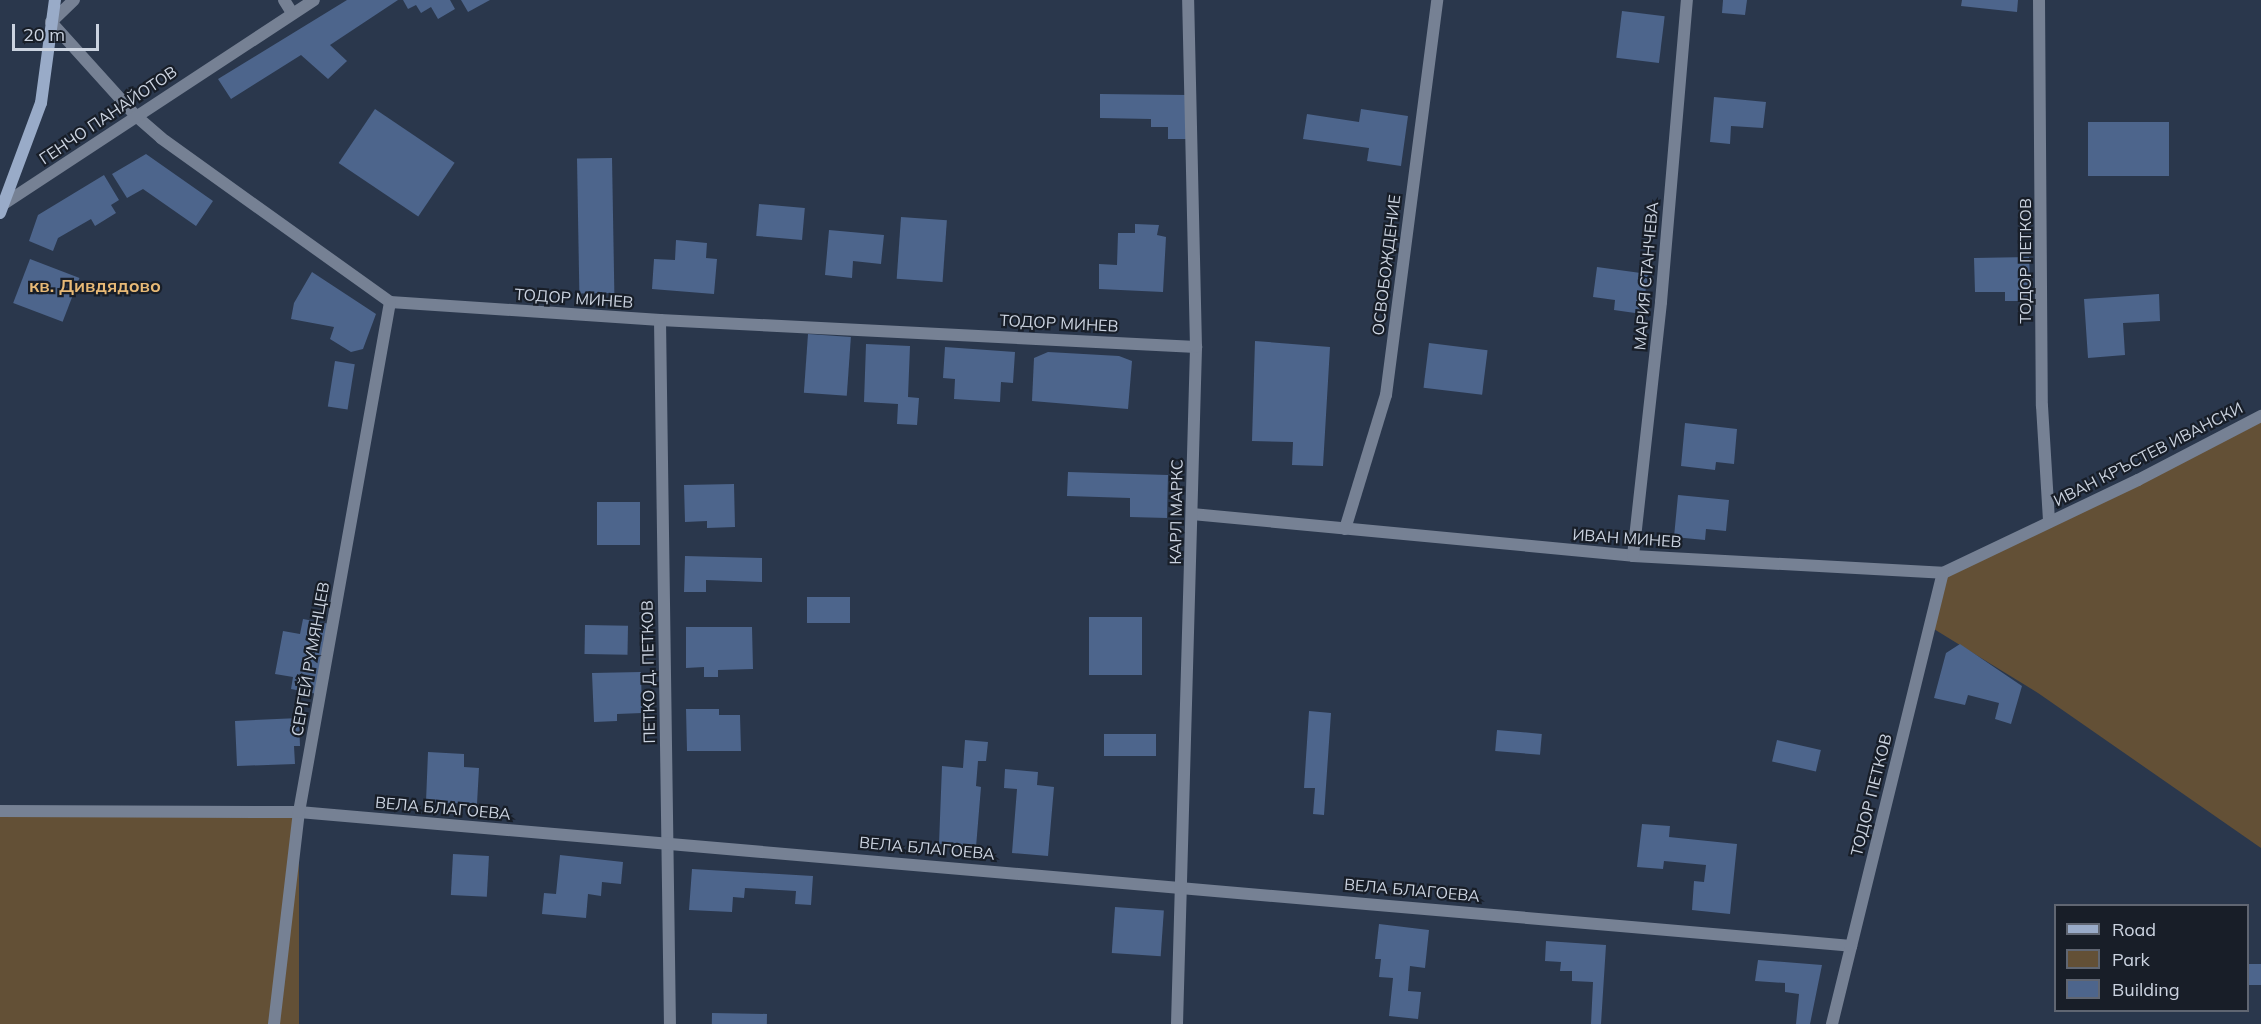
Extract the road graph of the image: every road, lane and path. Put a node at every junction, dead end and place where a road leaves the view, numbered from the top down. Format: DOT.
graph roads {
  1 [pos="55,0"];
  2 [pos="74,0"];
  3 [pos="284,0"];
  4 [pos="314,0"];
  5 [pos="1188,0"];
  6 [pos="1437,0"];
  7 [pos="1687,0"];
  8 [pos="2039,0"];
  9 [pos="292,13"];
  10 [pos="51,22"];
  11 [pos="136,116"];
  12 [pos="1,209"];
  13 [pos="390,302"];
  14 [pos="660,320"];
  15 [pos="1197,347"];
  16 [pos="2261,416"];
  17 [pos="1192,514"];
  18 [pos="2049,522"];
  19 [pos="1345,529"];
  20 [pos="1633,556"];
  21 [pos="1943,573"];
  22 [pos="0,811"];
  23 [pos="299,812"];
  24 [pos="666,843"];
  25 [pos="1182,886"];
  26 [pos="1851,946"];
  27 [pos="274,1024"];
  28 [pos="670,1024"];
  29 [pos="1177,1024"];
  30 [pos="1832,1024"];
  1 -- 10 [label="street"];
  2 -- 10 [label="street"];
  3 -- 9 [label="street"];
  4 -- 9 [label="street, ГЕНЧО ПАНАЙОТОВ"];
  5 -- 15 [label="street, КАРЛ МАРКС"];
  6 -- 19 [label="street, ОСВОБОЖДЕНИЕ"];
  7 -- 20 [label="street, МАРИЯ СТАНЧЕВА"];
  8 -- 18 [label="street, ТОДОР ПЕТКОВ"];
  9 -- 11 [label="street, ГЕНЧО ПАНАЙОТОВ"];
  10 -- 11 [label="street"];
  10 -- 12 [label="street"];
  11 -- 12 [label="street, ГЕНЧО ПАНАЙОТОВ"];
  11 -- 13 [label="street"];
  13 -- 14 [label="street, ТОДОР МИНЕВ"];
  13 -- 23 [label="street, СЕРГЕЙ РУМЯНЦЕВ"];
  14 -- 15 [label="street, ТОДОР МИНЕВ"];
  14 -- 24 [label="street, ПЕТКО Д. ПЕТКОВ"];
  15 -- 17 [label="street, КАРЛ МАРКС"];
  16 -- 18 [label="street, ИВАН КРЪСТЕВ ИВАНСКИ"];
  17 -- 19 [label="street, ИВАН МИНЕВ"];
  17 -- 25 [label="street, КАРЛ МАРКС"];
  18 -- 21 [label="street, ИВАН МИНЕВ"];
  19 -- 20 [label="street, ИВАН МИНЕВ"];
  20 -- 21 [label="street, ИВАН МИНЕВ"];
  21 -- 26 [label="street, ТОДОР ПЕТКОВ"];
  22 -- 23 [label="street, ВЕЛА БЛАГОЕВА"];
  23 -- 24 [label="street, ВЕЛА БЛАГОЕВА"];
  23 -- 27 [label="street, СЕРГЕЙ РУМЯНЦЕВ"];
  24 -- 25 [label="street, ВЕЛА БЛАГОЕВА"];
  24 -- 28 [label="street, ПЕТКО Д. ПЕТКОВ"];
  25 -- 26 [label="street, ВЕЛА БЛАГОЕВА"];
  25 -- 29 [label="street, КАРЛ МАРКС"];
  26 -- 30 [label="street, ТОДОР ПЕТКОВ"];
}
